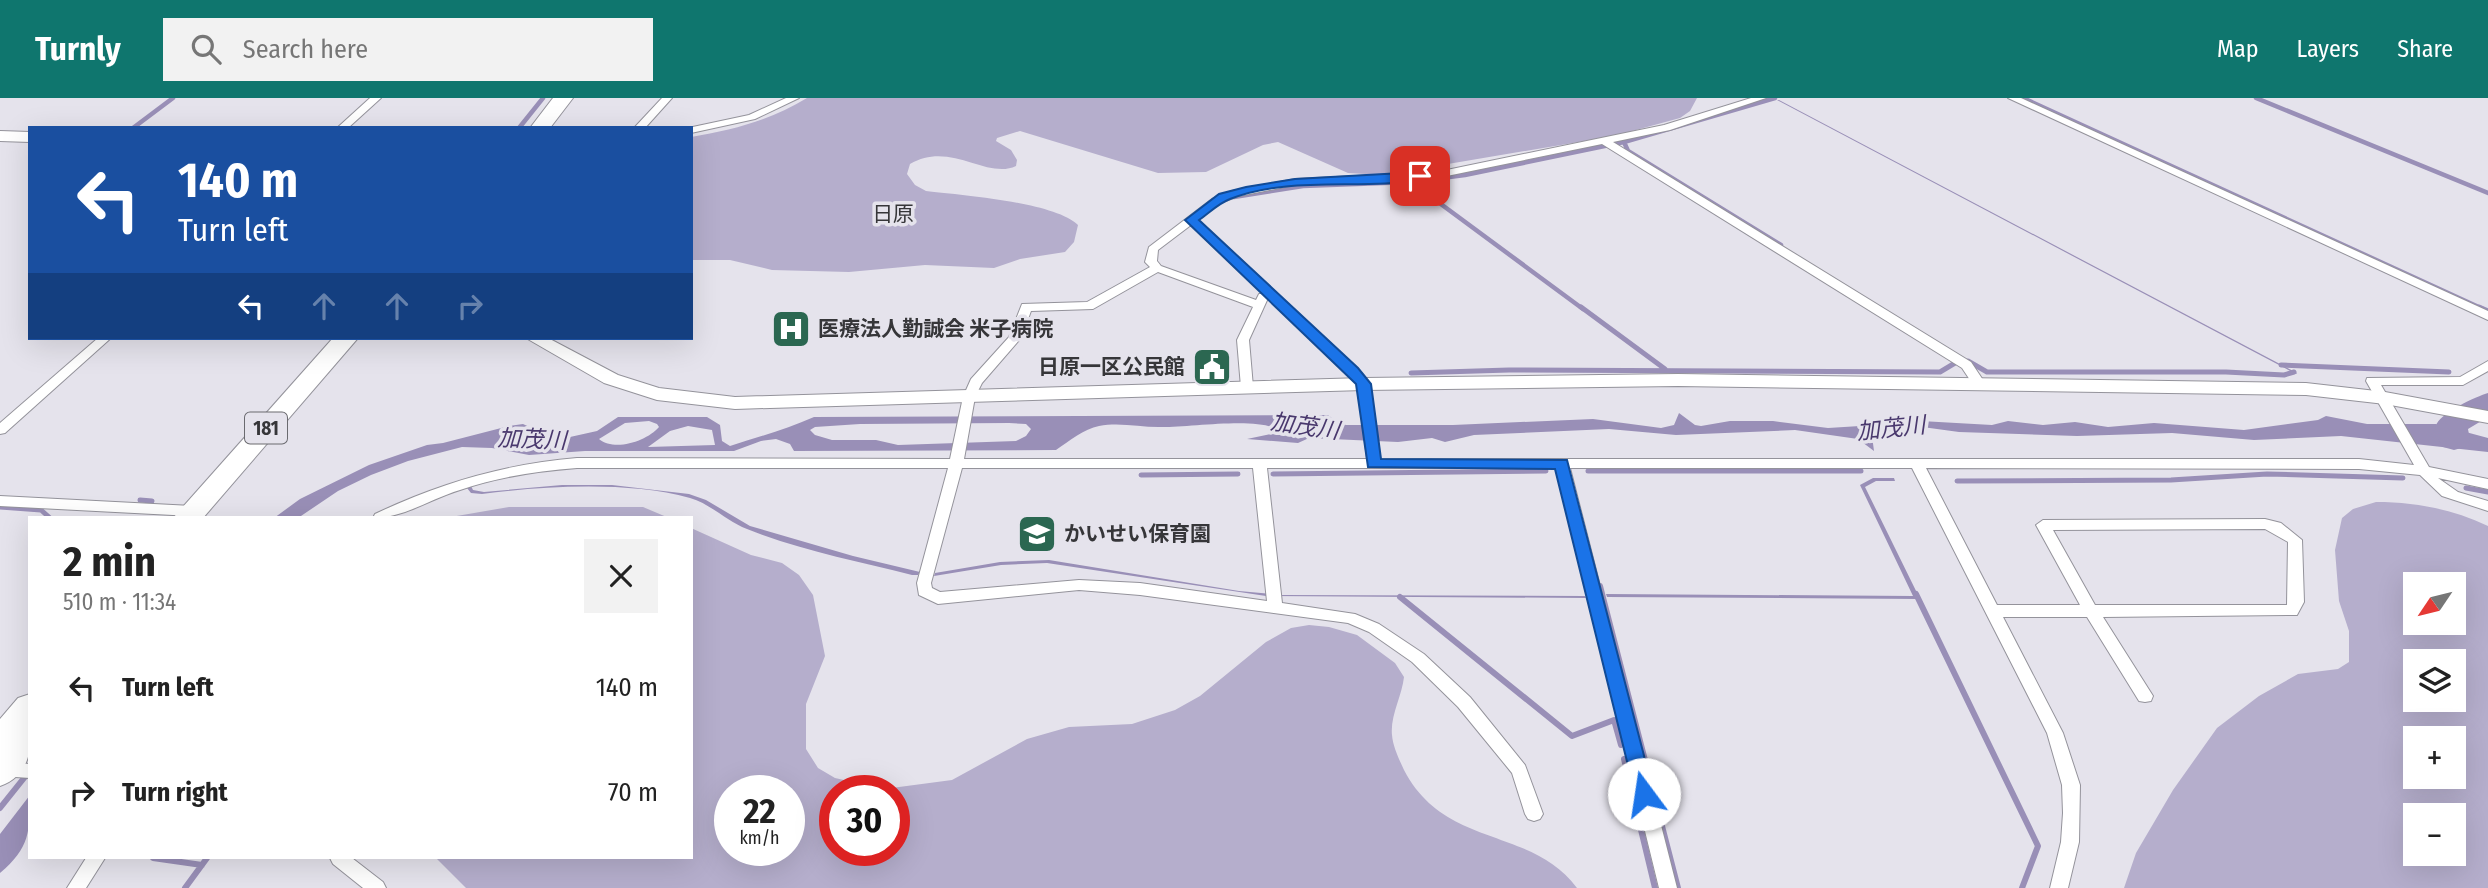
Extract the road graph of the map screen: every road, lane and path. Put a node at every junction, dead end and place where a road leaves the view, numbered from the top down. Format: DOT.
graph roads {
  1 [pos="376,98"];
  2 [pos="563,98"];
  3 [pos="577,98"];
  4 [pos="667,98"];
  5 [pos="794,98"];
  6 [pos="1727,98"];
  7 [pos="1761,98"];
  8 [pos="2013,98"];
  9 [pos="1740,105"];
  10 [pos="344,126"];
  11 [pos="542,126"];
  12 [pos="556,126"];
  13 [pos="641,126"];
  14 [pos="693,130"];
  15 [pos="0,136"];
  16 [pos="28,137"];
  17 [pos="1606,142"];
  18 [pos="1192,220"];
  19 [pos="1157,268"];
  20 [pos="1266,289"];
  21 [pos="1259,304"];
  22 [pos="2488,316"];
  23 [pos="103,340"];
  24 [pos="344,340"];
  25 [pos="364,340"];
  26 [pos="539,340"];
  27 [pos="2488,365"];
  28 [pos="1979,383"];
  29 [pos="1247,387"];
  30 [pos="1365,391"];
  31 [pos="2385,398"];
  32 [pos="968,402"];
  33 [pos="2488,417"];
  34 [pos="0,430"];
  35 [pos="1373,459"];
  36 [pos="957,460"];
  37 [pos="1916,463"];
  38 [pos="1562,464"];
  39 [pos="1260,465"];
  40 [pos="2425,471"];
  41 [pos="2488,484"];
  42 [pos="0,501"];
  43 [pos="2488,506"];
  44 [pos="196,516"];
  45 [pos="384,516"];
  46 [pos="1274,599"];
  47 [pos="1994,611"];
  48 [pos="2091,611"];
  49 [pos="2145,696"];
  50 [pos="28,713"];
  51 [pos="28,739"];
  52 [pos="10,766"];
  53 [pos="1534,814"];
  54 [pos="95,859"];
  55 [pos="340,859"];
  56 [pos="76,888"];
  57 [pos="377,888"];
  58 [pos="1668,888"];
  59 [pos="2059,888"];
  1 -- 10 [label="street"];
  2 -- 11 [label="highway"];
  3 -- 12 [label="highway"];
  4 -- 13 [label="street"];
  5 -- 14 [label="street"];
  6 -- 9 [label="street"];
  7 -- 9 [label="street"];
  8 -- 22 [label="street"];
  9 -- 17 [label="street"];
  15 -- 16 [label="street"];
  17 -- 18 [label="street"];
  17 -- 28 [label="street"];
  18 -- 19 [label="street"];
  18 -- 20 [label="street"];
  19 -- 21 [label="street"];
  19 -- 32 [label="street"];
  20 -- 21 [label="street"];
  20 -- 30 [label="street"];
  21 -- 29 [label="street"];
  23 -- 34 [label="street"];
  24 -- 44 [label="highway, 181"];
  25 -- 44 [label="highway, 181"];
  26 -- 32 [label="street"];
  27 -- 31 [label="street"];
  28 -- 30 [label="street"];
  28 -- 31 [label="street"];
  29 -- 30 [label="street"];
  29 -- 32 [label="street"];
  30 -- 35 [label="street"];
  31 -- 33 [label="street"];
  31 -- 40 [label="street"];
  32 -- 36 [label="street"];
  35 -- 38 [label="street"];
  35 -- 39 [label="street"];
  36 -- 39 [label="street"];
  36 -- 45 [label="street"];
  36 -- 46 [label="street"];
  37 -- 38 [label="street"];
  37 -- 40 [label="street"];
  37 -- 47 [label="street"];
  38 -- 58 [label="street"];
  39 -- 46 [label="street"];
  40 -- 41 [label="street"];
  40 -- 43 [label="street"];
  42 -- 44 [label="street"];
  46 -- 53 [label="street"];
  47 -- 48 [label="street"];
  47 -- 59 [label="street"];
  48 -- 48 [label="street"];
  48 -- 49 [label="street"];
  50 -- 52 [label="highway"];
  51 -- 52 [label="highway"];
  54 -- 56 [label="street"];
  55 -- 57 [label="street"];
}
